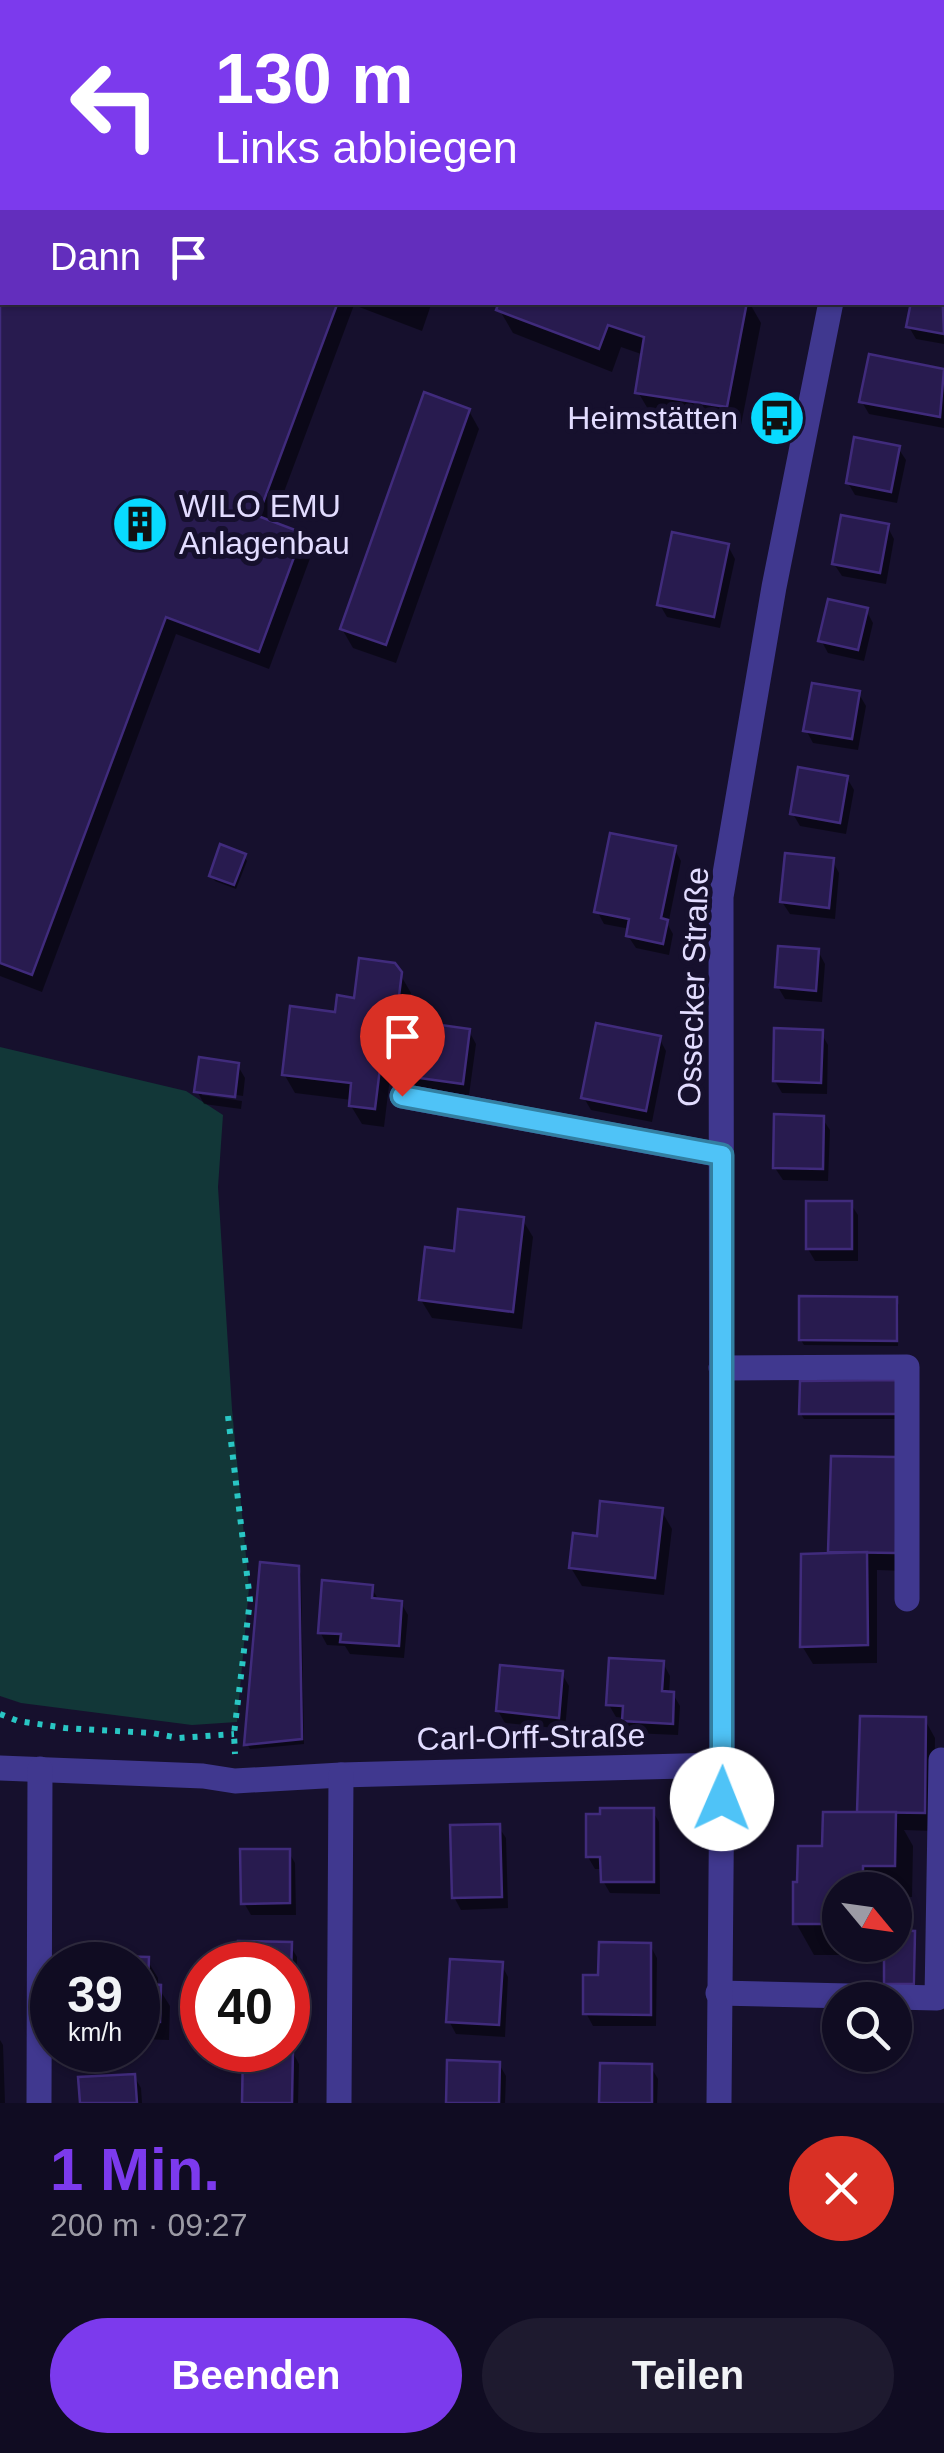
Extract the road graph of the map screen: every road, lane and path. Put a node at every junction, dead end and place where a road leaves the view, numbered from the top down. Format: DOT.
graph roads {
  1 [pos="830,305"];
  2 [pos="402,1096"];
  3 [pos="722,1155"];
  4 [pos="721,1368"];
  5 [pos="228,1416"];
  6 [pos="907,1599"];
  7 [pos="0,1714"];
  8 [pos="234,1734"];
  9 [pos="941,1760"];
  10 [pos="722,1765"];
  11 [pos="0,1768"];
  12 [pos="40,1769"];
  13 [pos="340,1774"];
  14 [pos="235,1781"];
  15 [pos="718,1993"];
  16 [pos="39,2103"];
  17 [pos="339,2103"];
  18 [pos="719,2103"];
  1 -- 3 [label="street, Ossecker Straße"];
  2 -- 3 [label="street"];
  3 -- 4 [label="street, Ossecker Straße"];
  4 -- 6 [label="street"];
  4 -- 10 [label="street, Ossecker Straße"];
  5 -- 8 [label="path"];
  7 -- 8 [label="path"];
  8 -- 14 [label="path"];
  9 -- 15 [label="street"];
  10 -- 13 [label="street, Carl-Orff-Straße"];
  10 -- 15 [label="street, Ossecker Straße"];
  11 -- 12 [label="street, Carl-Orff-Straße"];
  12 -- 14 [label="street, Carl-Orff-Straße"];
  12 -- 16 [label="street"];
  13 -- 14 [label="street, Carl-Orff-Straße"];
  13 -- 17 [label="street"];
  15 -- 18 [label="street, Ossecker Straße"];
}
